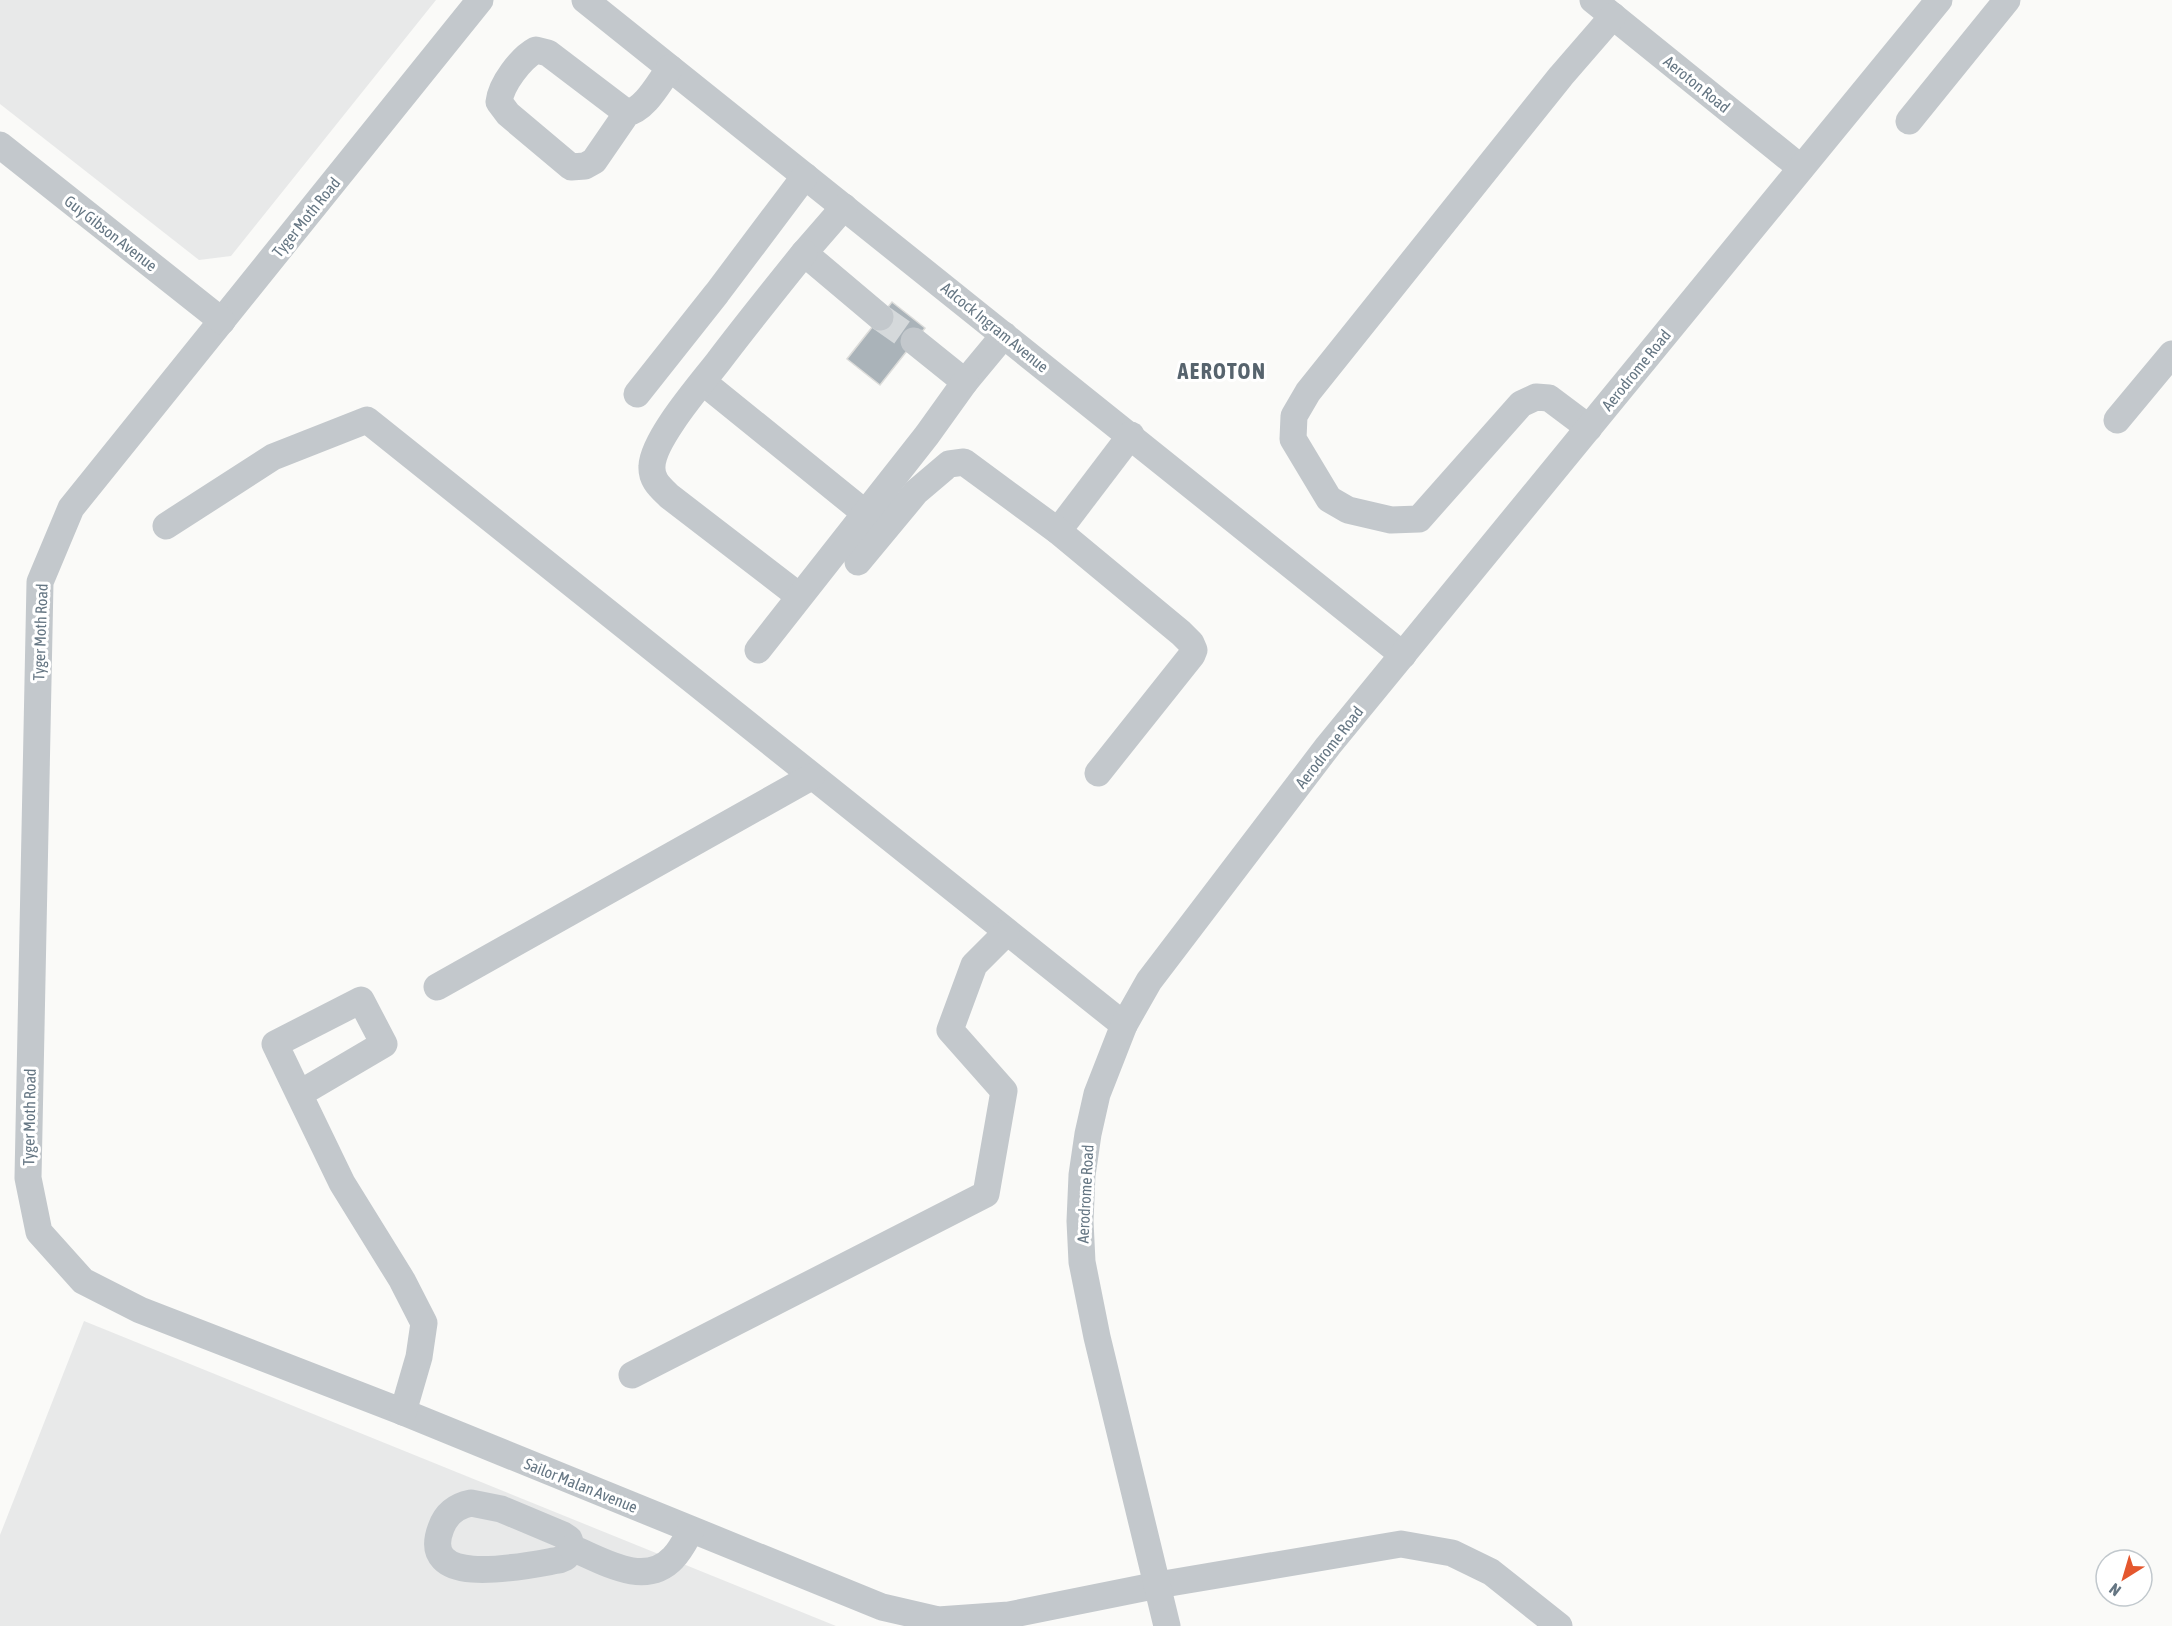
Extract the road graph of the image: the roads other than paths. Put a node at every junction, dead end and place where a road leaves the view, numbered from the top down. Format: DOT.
graph roads {
  1 [pos="480,0"];
  2 [pos="585,0"];
  3 [pos="1939,0"];
  4 [pos="2007,0"];
  5 [pos="1603,8"];
  6 [pos="670,68"];
  7 [pos="627,113"];
  8 [pos="1908,122"];
  9 [pos="0,145"];
  10 [pos="1802,168"];
  11 [pos="805,176"];
  12 [pos="844,207"];
  13 [pos="804,253"];
  14 [pos="880,316"];
  15 [pos="222,321"];
  16 [pos="1004,335"];
  17 [pos="915,341"];
  18 [pos="2172,354"];
  19 [pos="703,382"];
  20 [pos="964,382"];
  21 [pos="637,394"];
  22 [pos="2117,420"];
  23 [pos="1589,428"];
  24 [pos="1131,435"];
  25 [pos="866,513"];
  26 [pos="166,526"];
  27 [pos="1058,531"];
  28 [pos="858,562"];
  29 [pos="800,596"];
  30 [pos="758,650"];
  31 [pos="1403,655"];
  32 [pos="1098,773"];
  33 [pos="812,777"];
  34 [pos="1006,933"];
  35 [pos="436,987"];
  36 [pos="1124,1025"];
  37 [pos="299,1094"];
  38 [pos="39,1232"];
  39 [pos="632,1375"];
  40 [pos="403,1412"];
  41 [pos="691,1530"];
  42 [pos="572,1548"];
  43 [pos="1158,1585"];
  44 [pos="1011,1620"];
  45 [pos="938,1623"];
  46 [pos="1167,1626"];
  47 [pos="1559,1626"];
  1 -- 15 [label="street, Tyger Moth Road"];
  2 -- 6 [label="street, Adcock Ingram Avenue"];
  3 -- 10 [label="street, Aerodrome Road"];
  4 -- 8 [label="street"];
  5 -- 10 [label="street, Aeroton Road"];
  5 -- 23 [label="street"];
  6 -- 7 [label="street"];
  6 -- 11 [label="street, Adcock Ingram Avenue"];
  7 -- 7 [label="street"];
  9 -- 15 [label="street, Guy Gibson Avenue"];
  10 -- 23 [label="street, Aerodrome Road"];
  11 -- 12 [label="street, Adcock Ingram Avenue"];
  11 -- 21 [label="street"];
  12 -- 13 [label="street"];
  12 -- 16 [label="street, Adcock Ingram Avenue"];
  13 -- 14 [label="street"];
  13 -- 19 [label="street"];
  15 -- 38 [label="street, Tyger Moth Road"];
  16 -- 20 [label="street"];
  16 -- 24 [label="street, Adcock Ingram Avenue"];
  17 -- 20 [label="street"];
  18 -- 22 [label="street"];
  19 -- 25 [label="street"];
  19 -- 29 [label="street"];
  20 -- 25 [label="street"];
  23 -- 31 [label="street, Aerodrome Road"];
  24 -- 27 [label="street"];
  24 -- 31 [label="street, Adcock Ingram Avenue"];
  25 -- 29 [label="street"];
  26 -- 33 [label="street"];
  27 -- 28 [label="street"];
  27 -- 32 [label="street"];
  29 -- 30 [label="street"];
  31 -- 36 [label="street, Aerodrome Road"];
  33 -- 34 [label="street"];
  33 -- 35 [label="street"];
  34 -- 36 [label="street"];
  34 -- 39 [label="street"];
  36 -- 43 [label="street, Aerodrome Road"];
  37 -- 40 [label="street"];
  38 -- 40 [label="street, Sailor Malan Avenue"];
  40 -- 41 [label="street, Sailor Malan Avenue"];
  41 -- 42 [label="street"];
  41 -- 45 [label="street, Sailor Malan Avenue"];
  43 -- 44 [label="street, Sailor Malan Avenue"];
  43 -- 46 [label="street, Aerodrome Road"];
  43 -- 47 [label="street, Sailor Malan Avenue"];
  44 -- 45 [label="street, Sailor Malan Avenue"];
}
